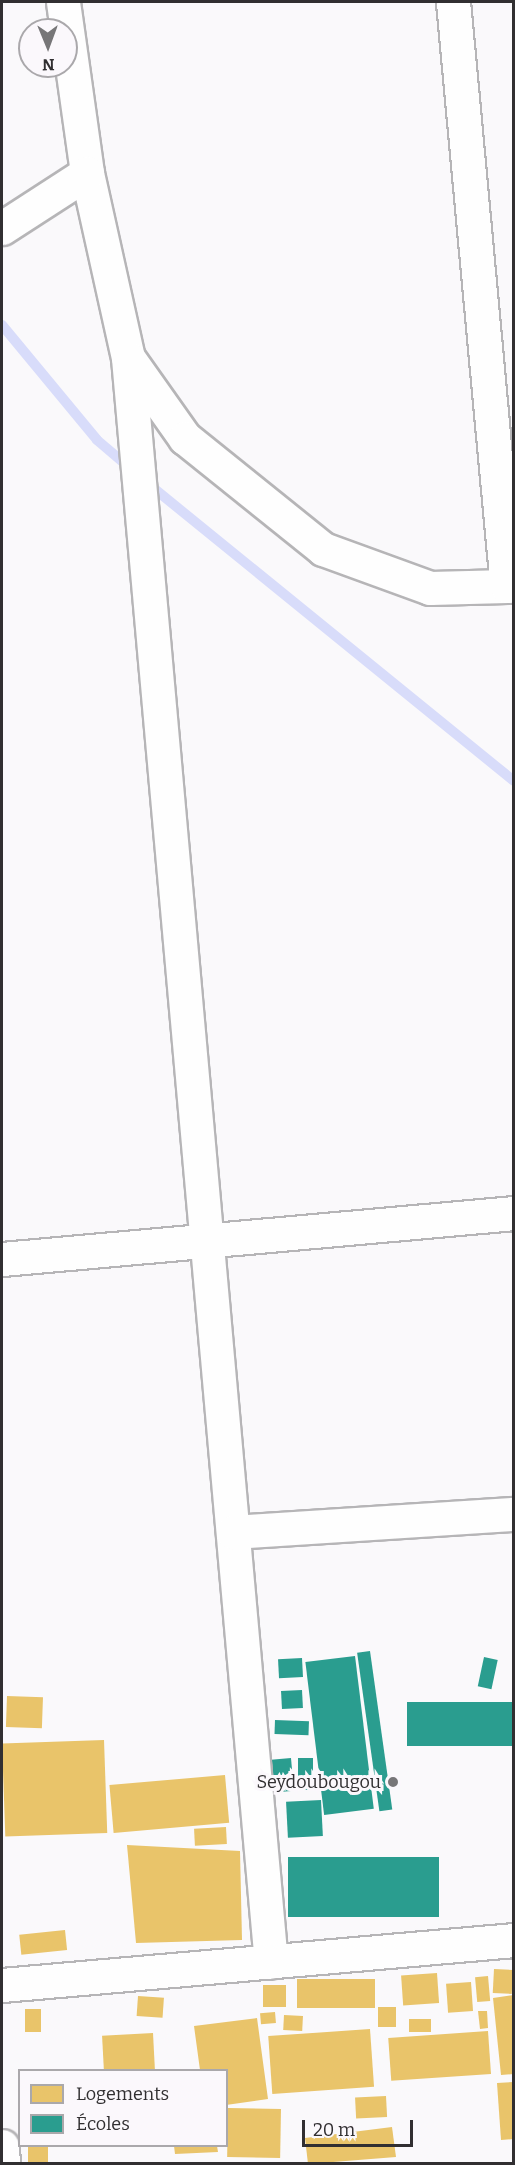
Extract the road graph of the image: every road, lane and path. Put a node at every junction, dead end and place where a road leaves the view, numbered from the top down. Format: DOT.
graph roads {
  1 [pos="453,2"];
  2 [pos="72,3"];
  3 [pos="87,173"];
  4 [pos="2,228"];
  5 [pos="128,358"];
  6 [pos="513,1212"];
  7 [pos="207,1240"];
  8 [pos="2,1259"];
  9 [pos="513,1514"];
  10 [pos="233,1532"];
  11 [pos="513,1940"];
  12 [pos="271,1962"];
  13 [pos="2,1985"];
  14 [pos="2,2146"];
  15 [pos="3,2163"];
  1 -- 5 [label="street"];
  2 -- 3 [label="street"];
  3 -- 4 [label="street"];
  3 -- 5 [label="street"];
  5 -- 7 [label="street"];
  6 -- 7 [label="street"];
  7 -- 8 [label="street"];
  7 -- 10 [label="street"];
  9 -- 10 [label="street"];
  10 -- 12 [label="street"];
  11 -- 12 [label="street"];
  12 -- 13 [label="street"];
  14 -- 15 [label="street"];
}
